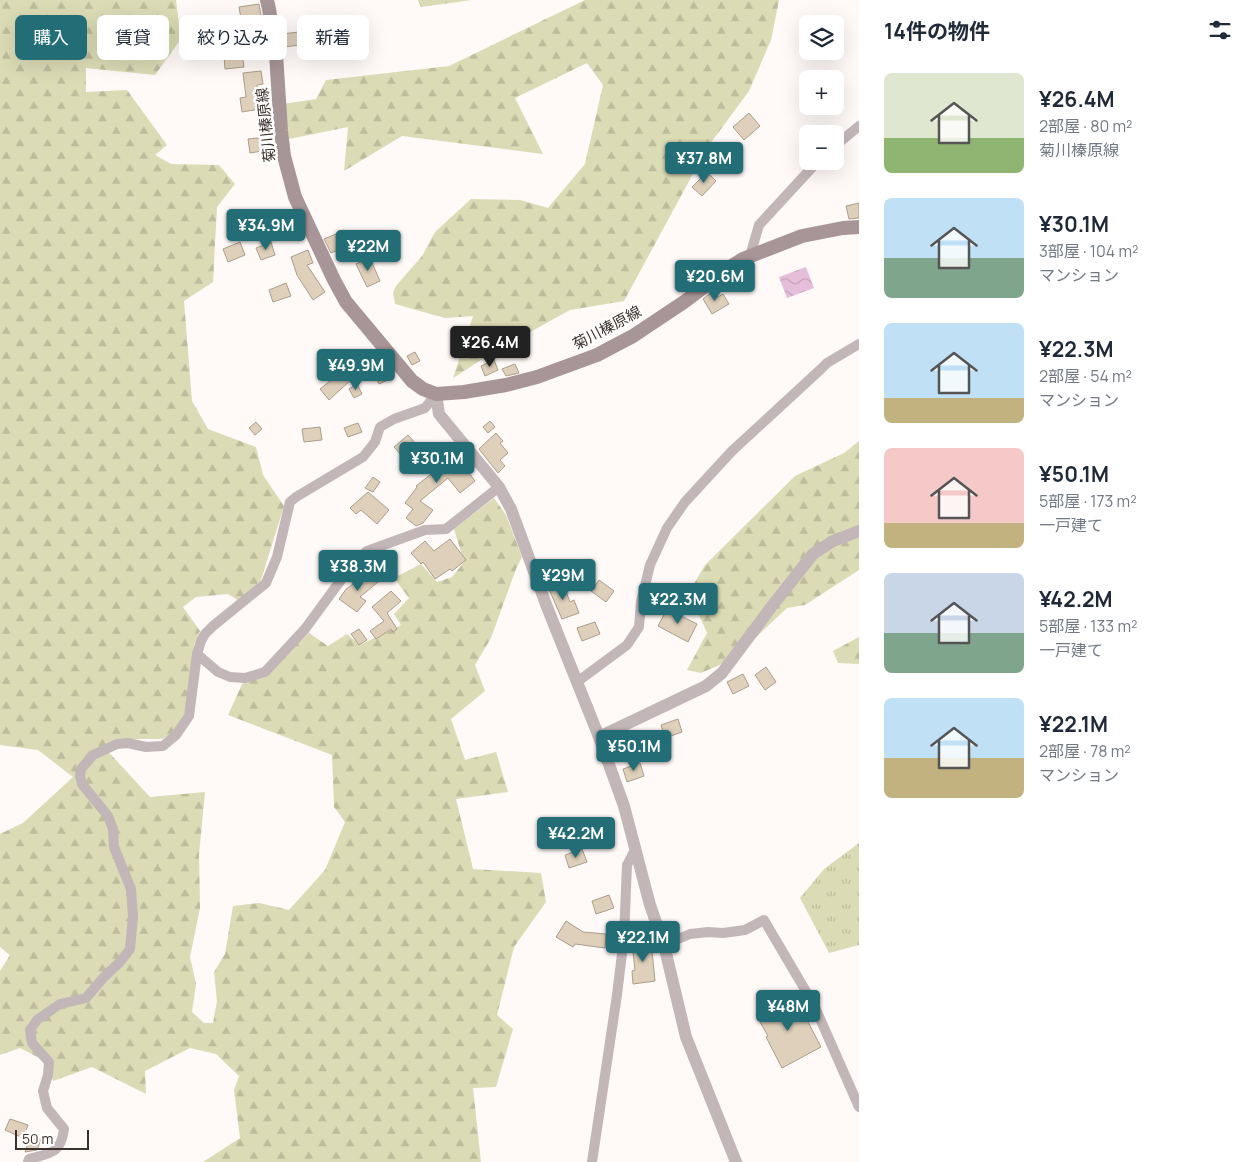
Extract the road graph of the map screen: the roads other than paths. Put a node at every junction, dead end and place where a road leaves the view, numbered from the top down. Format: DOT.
graph roads {
  1 [pos="267,0"];
  2 [pos="859,126"];
  3 [pos="844,138"];
  4 [pos="810,170"];
  5 [pos="859,227"];
  6 [pos="750,256"];
  7 [pos="859,344"];
  8 [pos="436,394"];
  9 [pos="499,487"];
  10 [pos="859,532"];
  11 [pos="197,654"];
  12 [pos="576,682"];
  13 [pos="599,737"];
  14 [pos="636,848"];
  15 [pos="664,945"];
  16 [pos="859,1107"];
  17 [pos="28,1162"];
  18 [pos="592,1162"];
  19 [pos="736,1162"];
  1 -- 8 [label="main road, 菊川榛原線"];
  2 -- 3 [label="street"];
  4 -- 6 [label="street"];
  5 -- 6 [label="main road, 菊川榛原線"];
  6 -- 8 [label="main road, 菊川榛原線"];
  7 -- 12 [label="street"];
  8 -- 9 [label="street"];
  8 -- 11 [label="street"];
  9 -- 11 [label="street"];
  9 -- 12 [label="street"];
  10 -- 13 [label="street"];
  11 -- 17 [label="street"];
  12 -- 13 [label="street"];
  13 -- 14 [label="street"];
  14 -- 15 [label="street"];
  14 -- 18 [label="street"];
  15 -- 16 [label="street"];
  15 -- 19 [label="street"];
}
